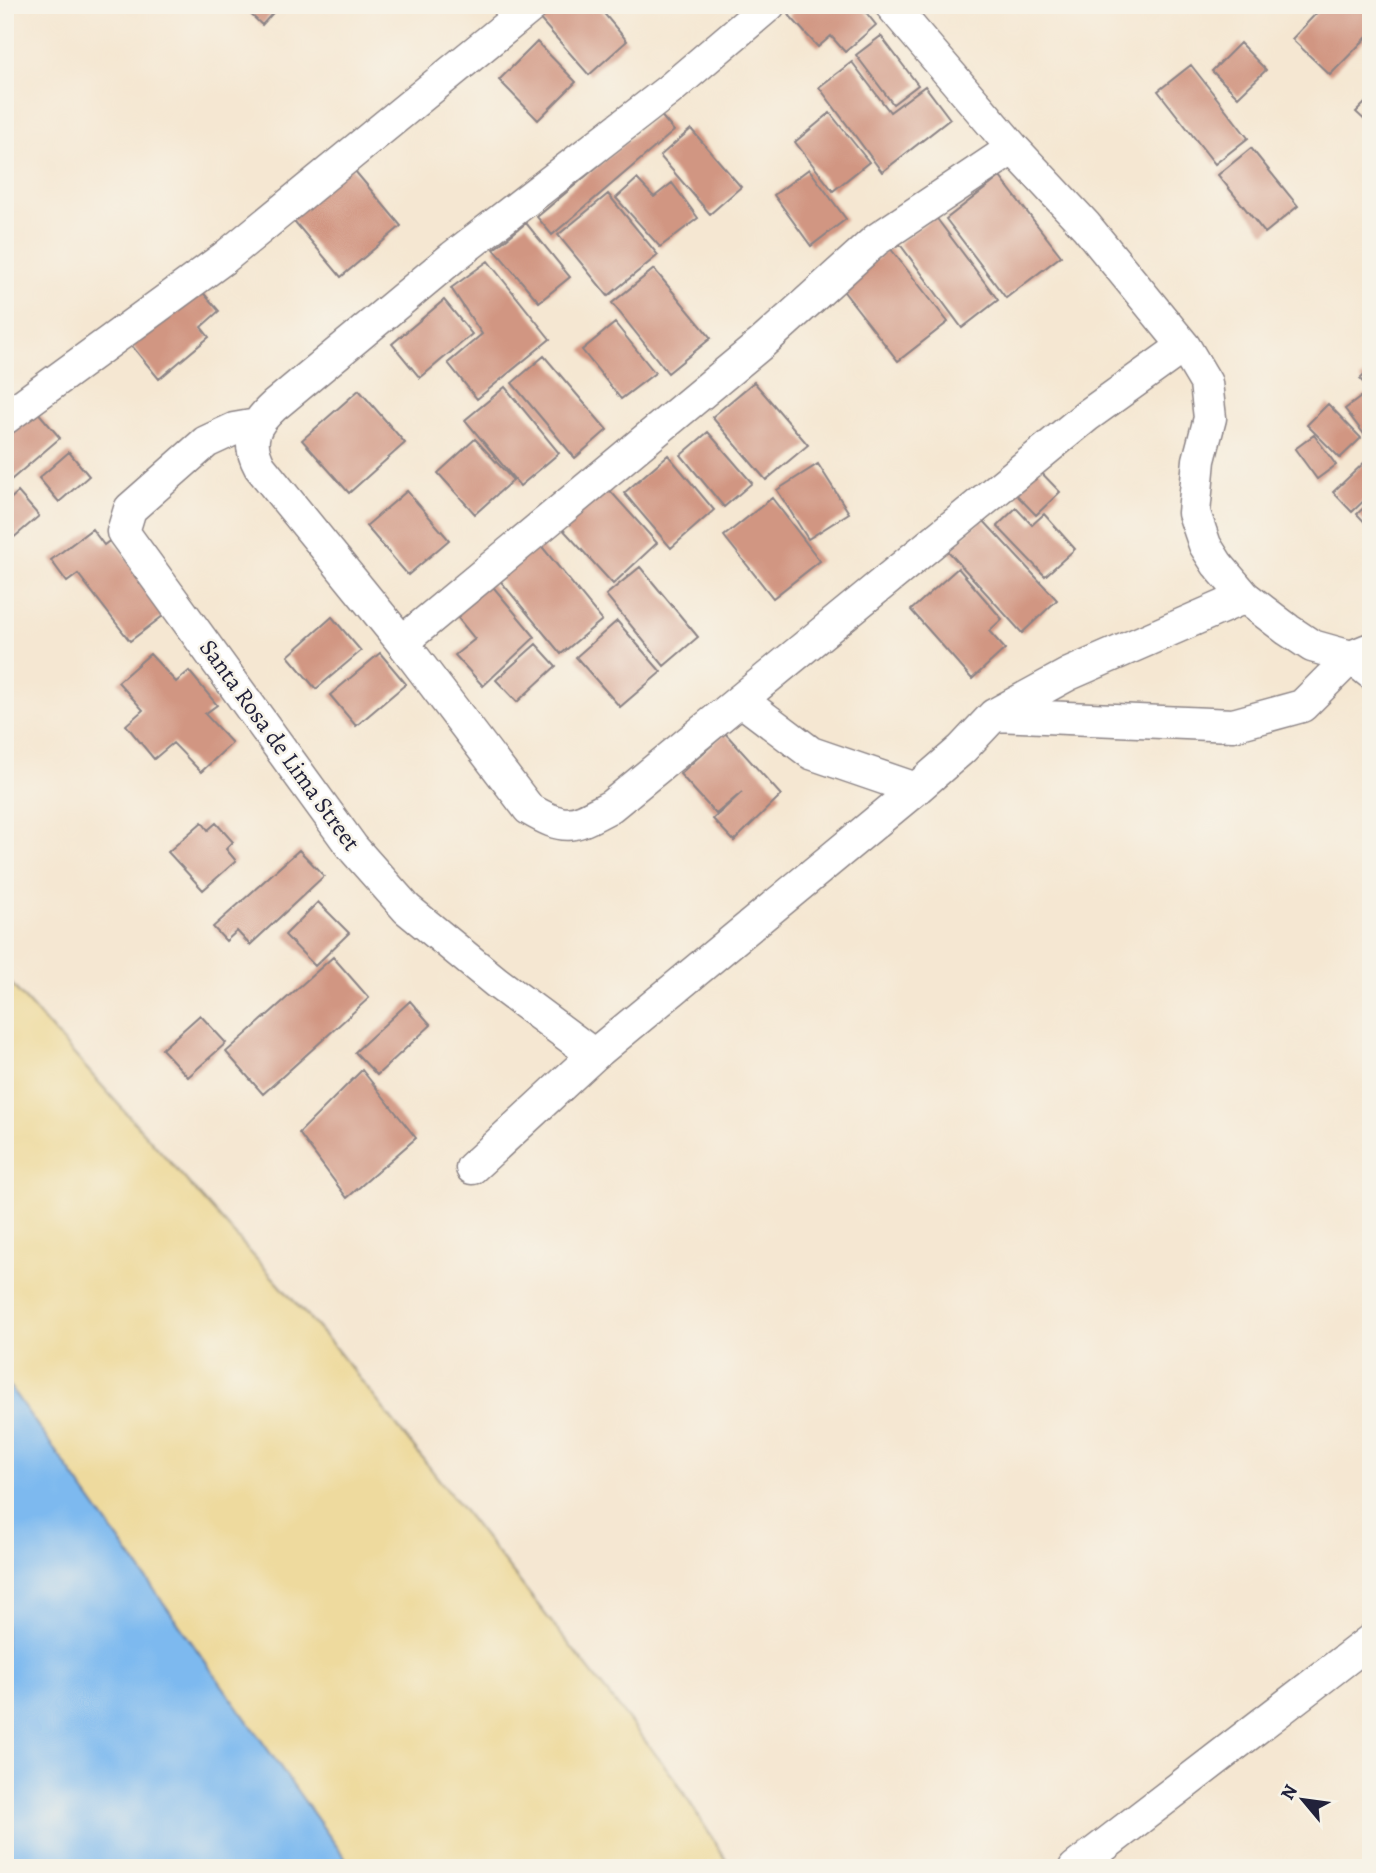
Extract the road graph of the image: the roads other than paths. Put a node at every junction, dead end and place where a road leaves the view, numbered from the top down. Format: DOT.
graph roads {
  1 [pos="533,5"];
  2 [pos="769,5"];
  3 [pos="891,5"];
  4 [pos="1013,148"];
  5 [pos="1184,346"];
  6 [pos="5,418"];
  7 [pos="257,425"];
  8 [pos="1245,597"];
  9 [pos="402,642"];
  10 [pos="1364,660"];
  11 [pos="741,700"];
  12 [pos="995,715"];
  13 [pos="916,789"];
  14 [pos="594,1055"];
  15 [pos="472,1168"];
  16 [pos="1371,1640"];
  17 [pos="1075,1868"];
  1 -- 6 [label="street"];
  2 -- 7 [label="street"];
  3 -- 4 [label="street"];
  4 -- 5 [label="street"];
  4 -- 9 [label="street"];
  5 -- 8 [label="street"];
  5 -- 11 [label="street"];
  7 -- 9 [label="street"];
  7 -- 14 [label="street, Santa Rosa de Lima Street"];
  8 -- 10 [label="street"];
  8 -- 12 [label="street"];
  9 -- 11 [label="street"];
  10 -- 12 [label="street"];
  11 -- 13 [label="street"];
  12 -- 13 [label="street"];
  13 -- 14 [label="street"];
  14 -- 15 [label="street"];
  16 -- 17 [label="street"];
}
